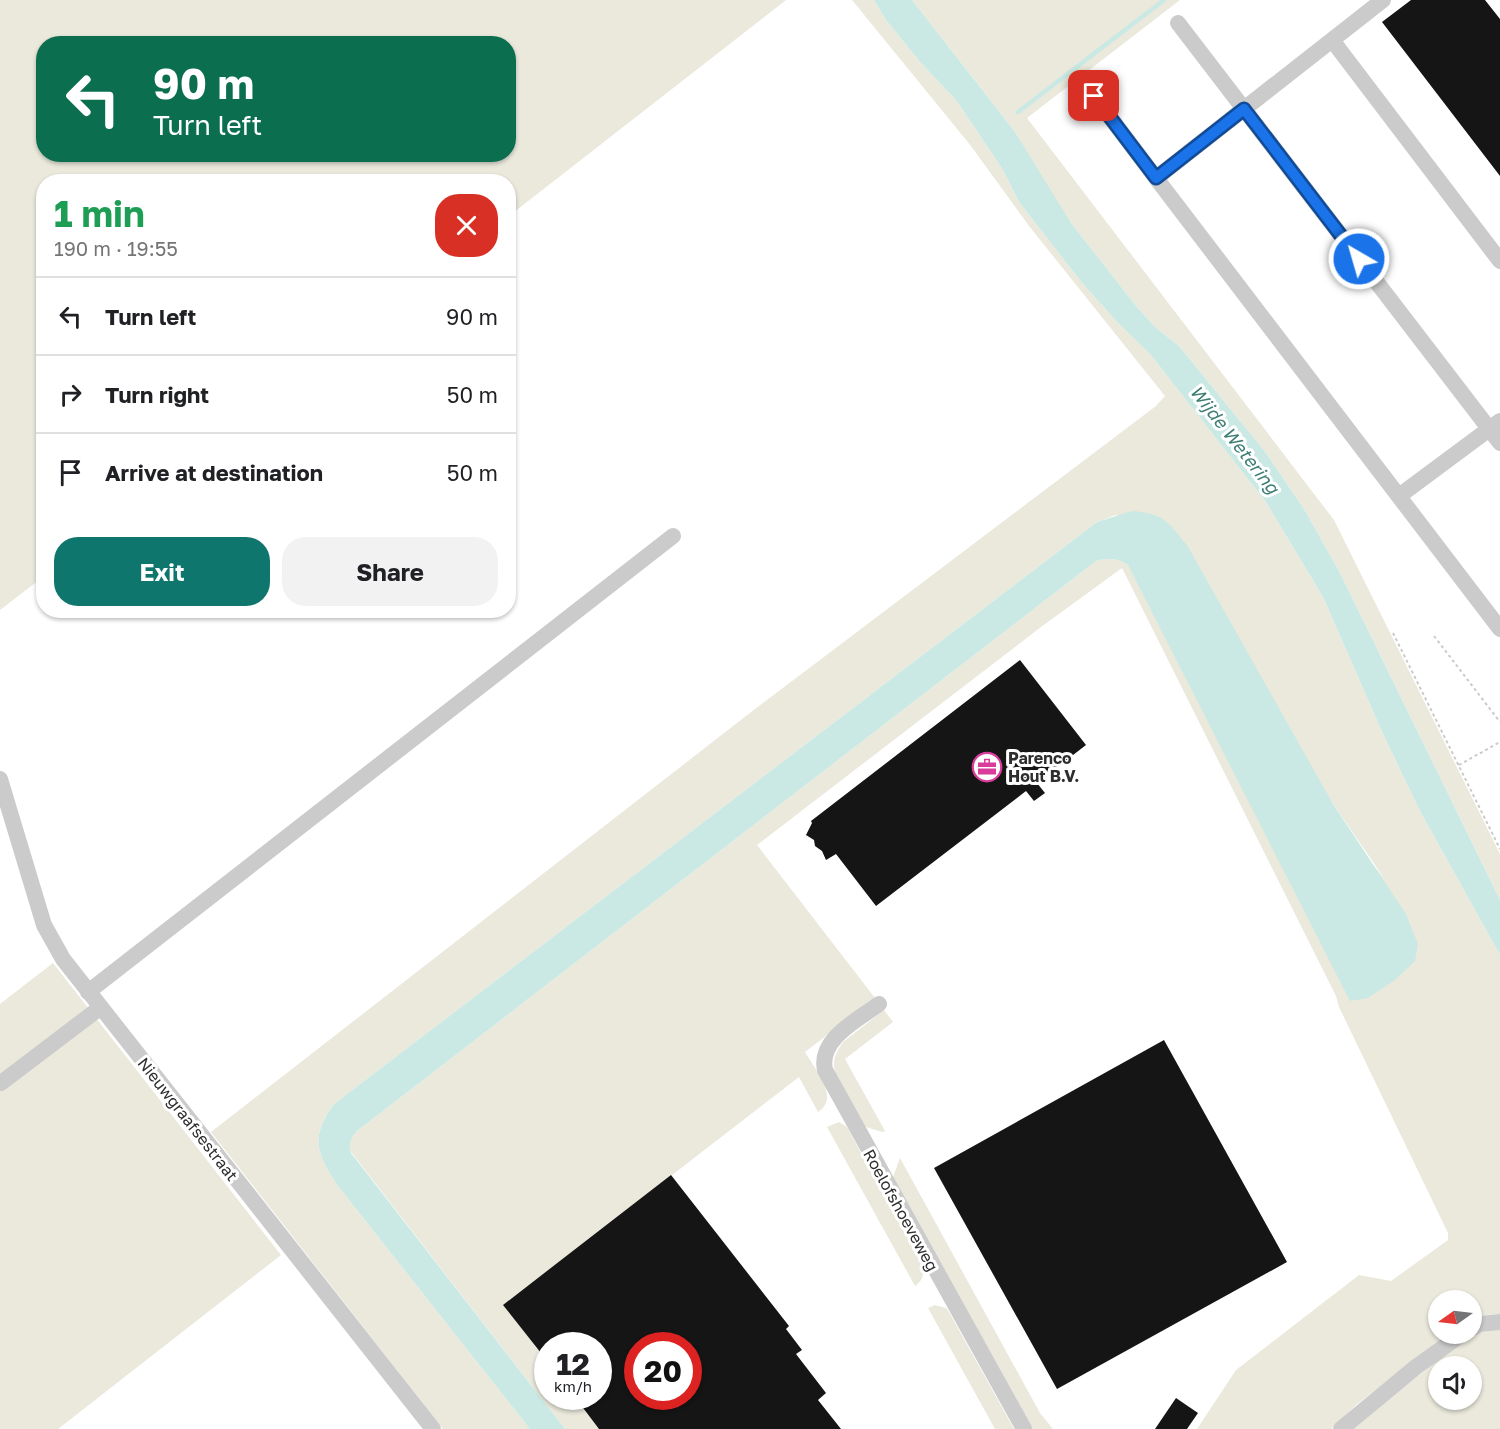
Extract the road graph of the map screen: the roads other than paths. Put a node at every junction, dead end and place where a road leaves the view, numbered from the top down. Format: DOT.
graph roads {
  1 [pos="1383,0"];
  2 [pos="1178,23"];
  3 [pos="1332,40"];
  4 [pos="1094,96"];
  5 [pos="1244,109"];
  6 [pos="1156,178"];
  7 [pos="1500,261"];
  8 [pos="1495,425"];
  9 [pos="1500,443"];
  10 [pos="1399,496"];
  11 [pos="674,536"];
  12 [pos="1500,629"];
  13 [pos="0,779"];
  14 [pos="88,992"];
  15 [pos="879,1004"];
  16 [pos="101,1007"];
  17 [pos="1,1083"];
  18 [pos="1500,1322"];
  19 [pos="1482,1324"];
  20 [pos="1448,1344"];
  21 [pos="433,1429"];
  22 [pos="1024,1429"];
  23 [pos="1341,1429"];
  1 -- 3 [label="street"];
  2 -- 5 [label="street"];
  3 -- 5 [label="street"];
  3 -- 7 [label="street"];
  4 -- 6 [label="street"];
  5 -- 6 [label="street"];
  5 -- 8 [label="street"];
  6 -- 10 [label="street"];
  8 -- 9 [label="street"];
  8 -- 10 [label="street"];
  10 -- 12 [label="street"];
  11 -- 14 [label="street"];
  13 -- 14 [label="street, Nieuwgraafsestraat"];
  14 -- 16 [label="street, Nieuwgraafsestraat"];
  15 -- 22 [label="street, Roelofshoeveweg"];
  16 -- 17 [label="street"];
  16 -- 21 [label="street, Nieuwgraafsestraat"];
  18 -- 19 [label="street"];
  20 -- 23 [label="street"];
}
